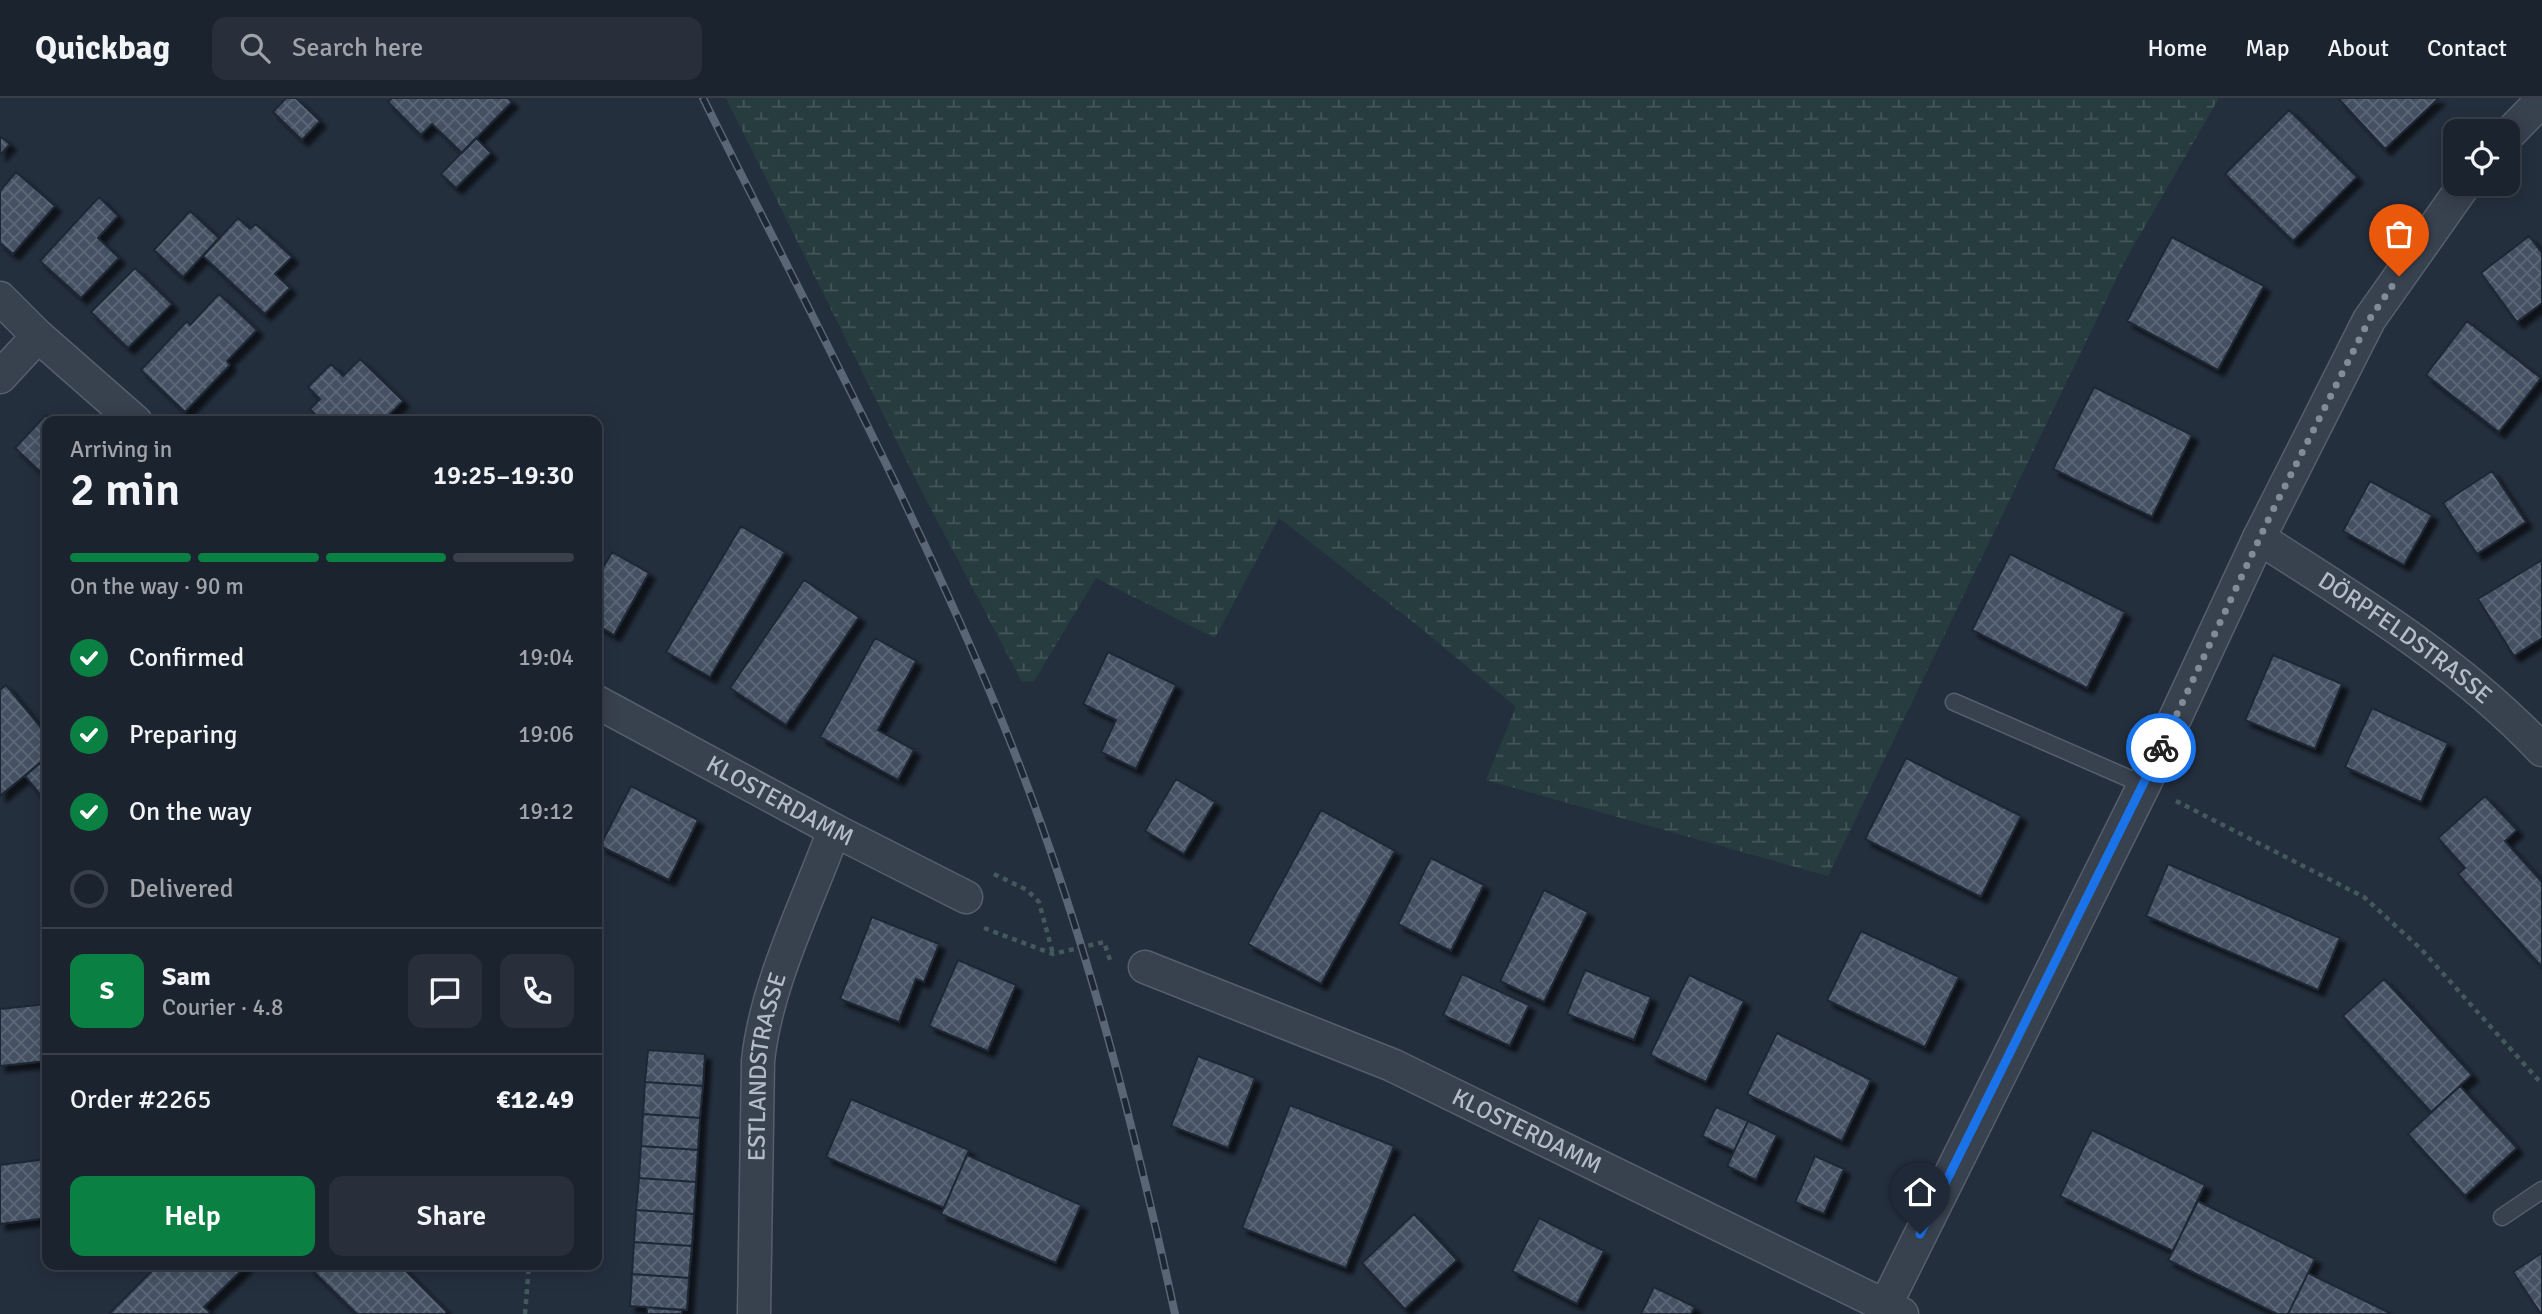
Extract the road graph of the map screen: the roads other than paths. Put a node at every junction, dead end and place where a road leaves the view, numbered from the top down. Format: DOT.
graph roads {
  1 [pos="2542,100"];
  2 [pos="2520,123"];
  3 [pos="2456,196"];
  4 [pos="0,298"];
  5 [pos="38,335"];
  6 [pos="0,377"];
  7 [pos="129,416"];
  8 [pos="2259,538"];
  9 [pos="1954,702"];
  10 [pos="602,705"];
  11 [pos="2542,750"];
  12 [pos="2144,785"];
  13 [pos="834,830"];
  14 [pos="966,897"];
  15 [pos="1145,967"];
  16 [pos="2542,1190"];
  17 [pos="2502,1217"];
  18 [pos="1889,1311"];
  19 [pos="754,1314"];
  1 -- 2 [label="street"];
  3 -- 8 [label="street"];
  4 -- 5 [label="street"];
  5 -- 6 [label="street"];
  5 -- 7 [label="street"];
  8 -- 11 [label="street, DÖRPFELDSTRASSE"];
  8 -- 12 [label="street"];
  9 -- 12 [label="lane"];
  10 -- 13 [label="street, KLOSTERDAMM"];
  12 -- 18 [label="street"];
  13 -- 14 [label="street, KLOSTERDAMM"];
  13 -- 19 [label="street, ESTLANDSTRASSE"];
  15 -- 18 [label="street, KLOSTERDAMM"];
  16 -- 17 [label="lane"];
}
